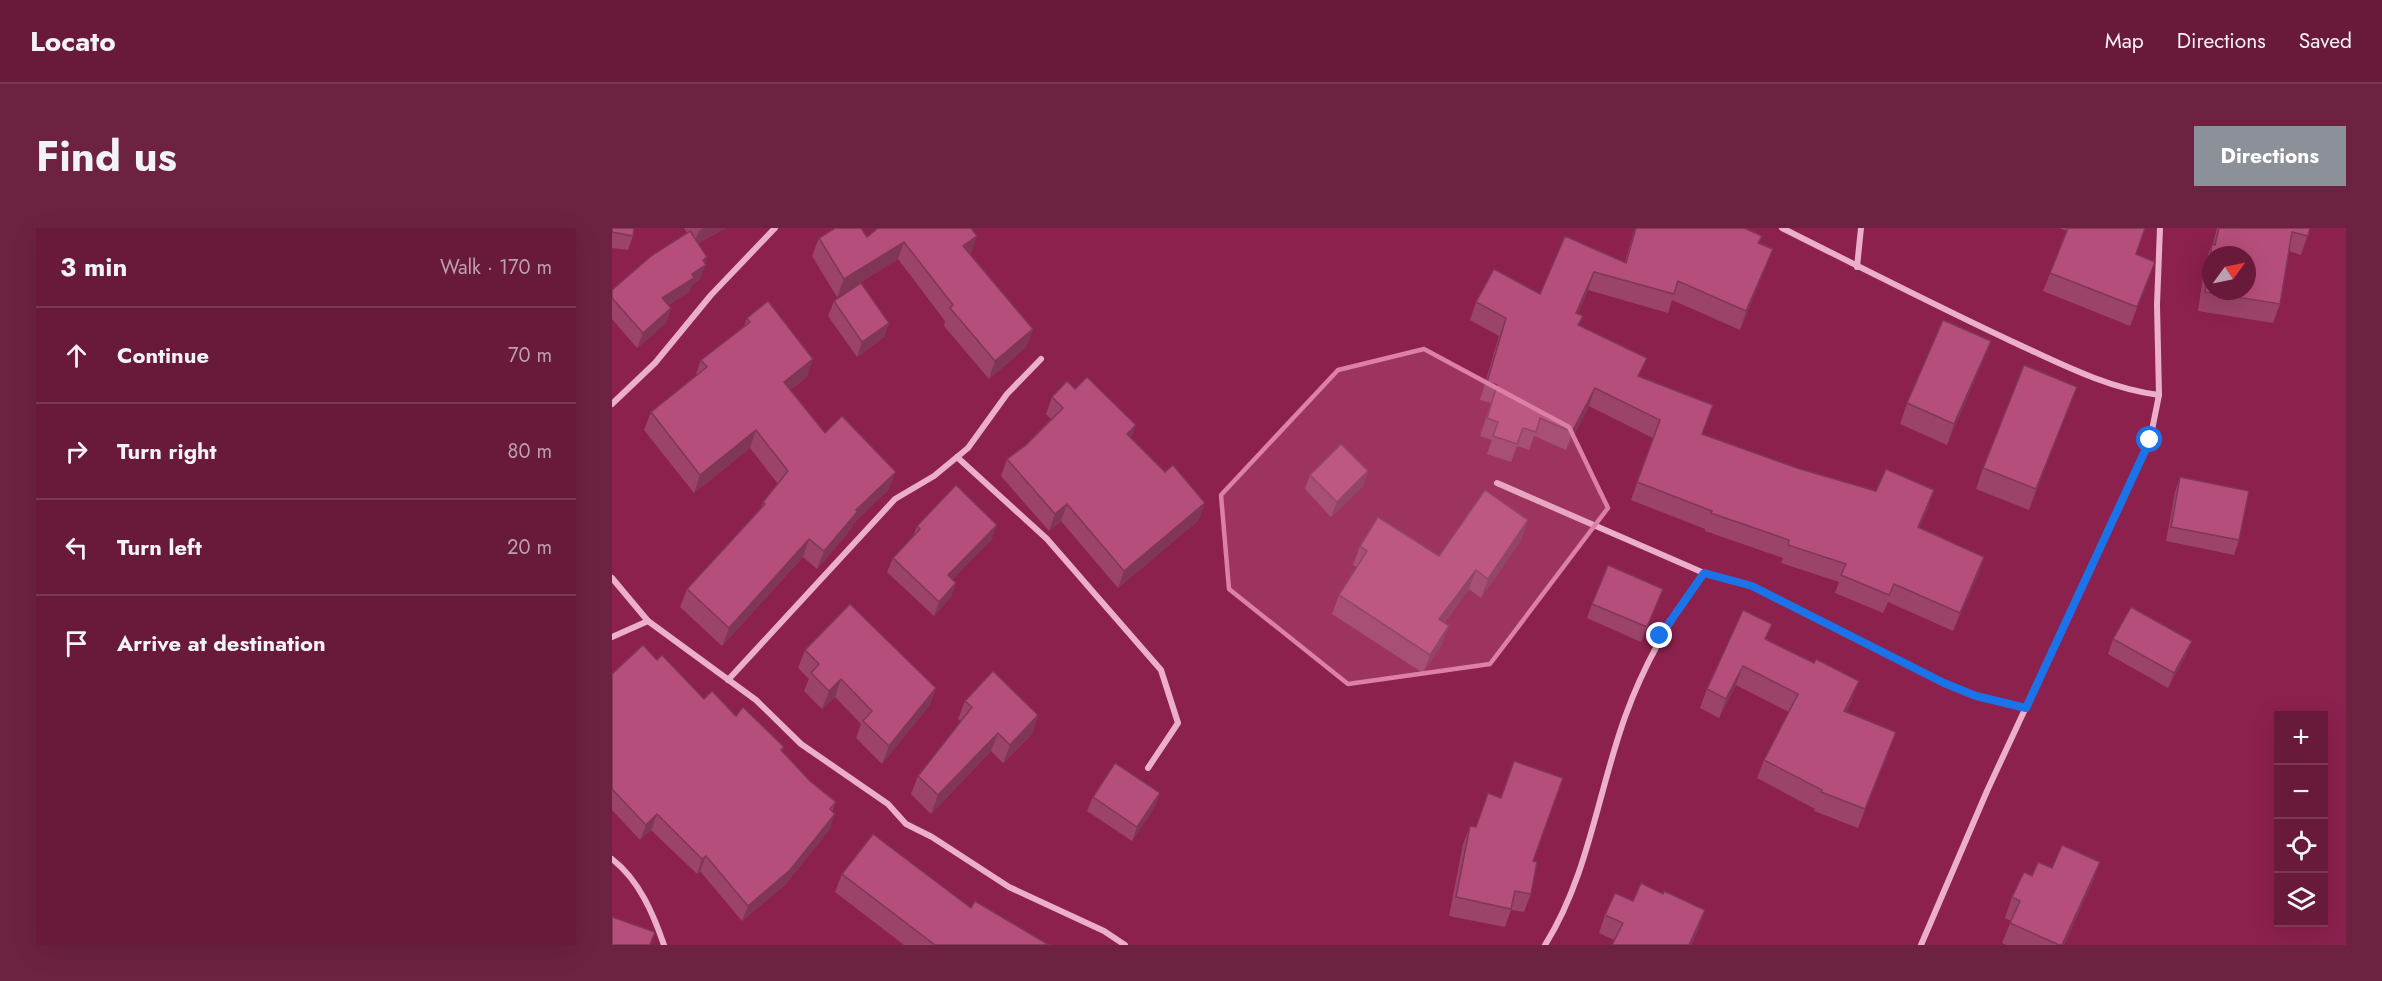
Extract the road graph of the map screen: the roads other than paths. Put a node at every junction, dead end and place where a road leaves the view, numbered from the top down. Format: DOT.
graph roads {
  1 [pos="775,228"];
  2 [pos="1782,228"];
  3 [pos="1861,228"];
  4 [pos="2160,228"];
  5 [pos="1857,267"];
  6 [pos="1041,359"];
  7 [pos="2159,395"];
  8 [pos="612,404"];
  9 [pos="957,457"];
  10 [pos="1497,483"];
  11 [pos="1704,573"];
  12 [pos="612,578"];
  13 [pos="648,621"];
  14 [pos="612,637"];
  15 [pos="728,680"];
  16 [pos="2026,708"];
  17 [pos="1148,768"];
  18 [pos="612,859"];
  19 [pos="664,945"];
  20 [pos="1125,945"];
  21 [pos="1545,945"];
  22 [pos="1921,945"];
  1 -- 8 [label="street"];
  2 -- 5 [label="street"];
  3 -- 5 [label="street"];
  4 -- 7 [label="street"];
  5 -- 7 [label="street"];
  6 -- 9 [label="street"];
  7 -- 16 [label="street"];
  9 -- 15 [label="street"];
  9 -- 17 [label="street"];
  10 -- 11 [label="street"];
  11 -- 16 [label="street"];
  11 -- 21 [label="street"];
  12 -- 13 [label="street"];
  13 -- 14 [label="street"];
  13 -- 15 [label="street"];
  15 -- 20 [label="street"];
  16 -- 22 [label="street"];
  18 -- 19 [label="street"];
}
